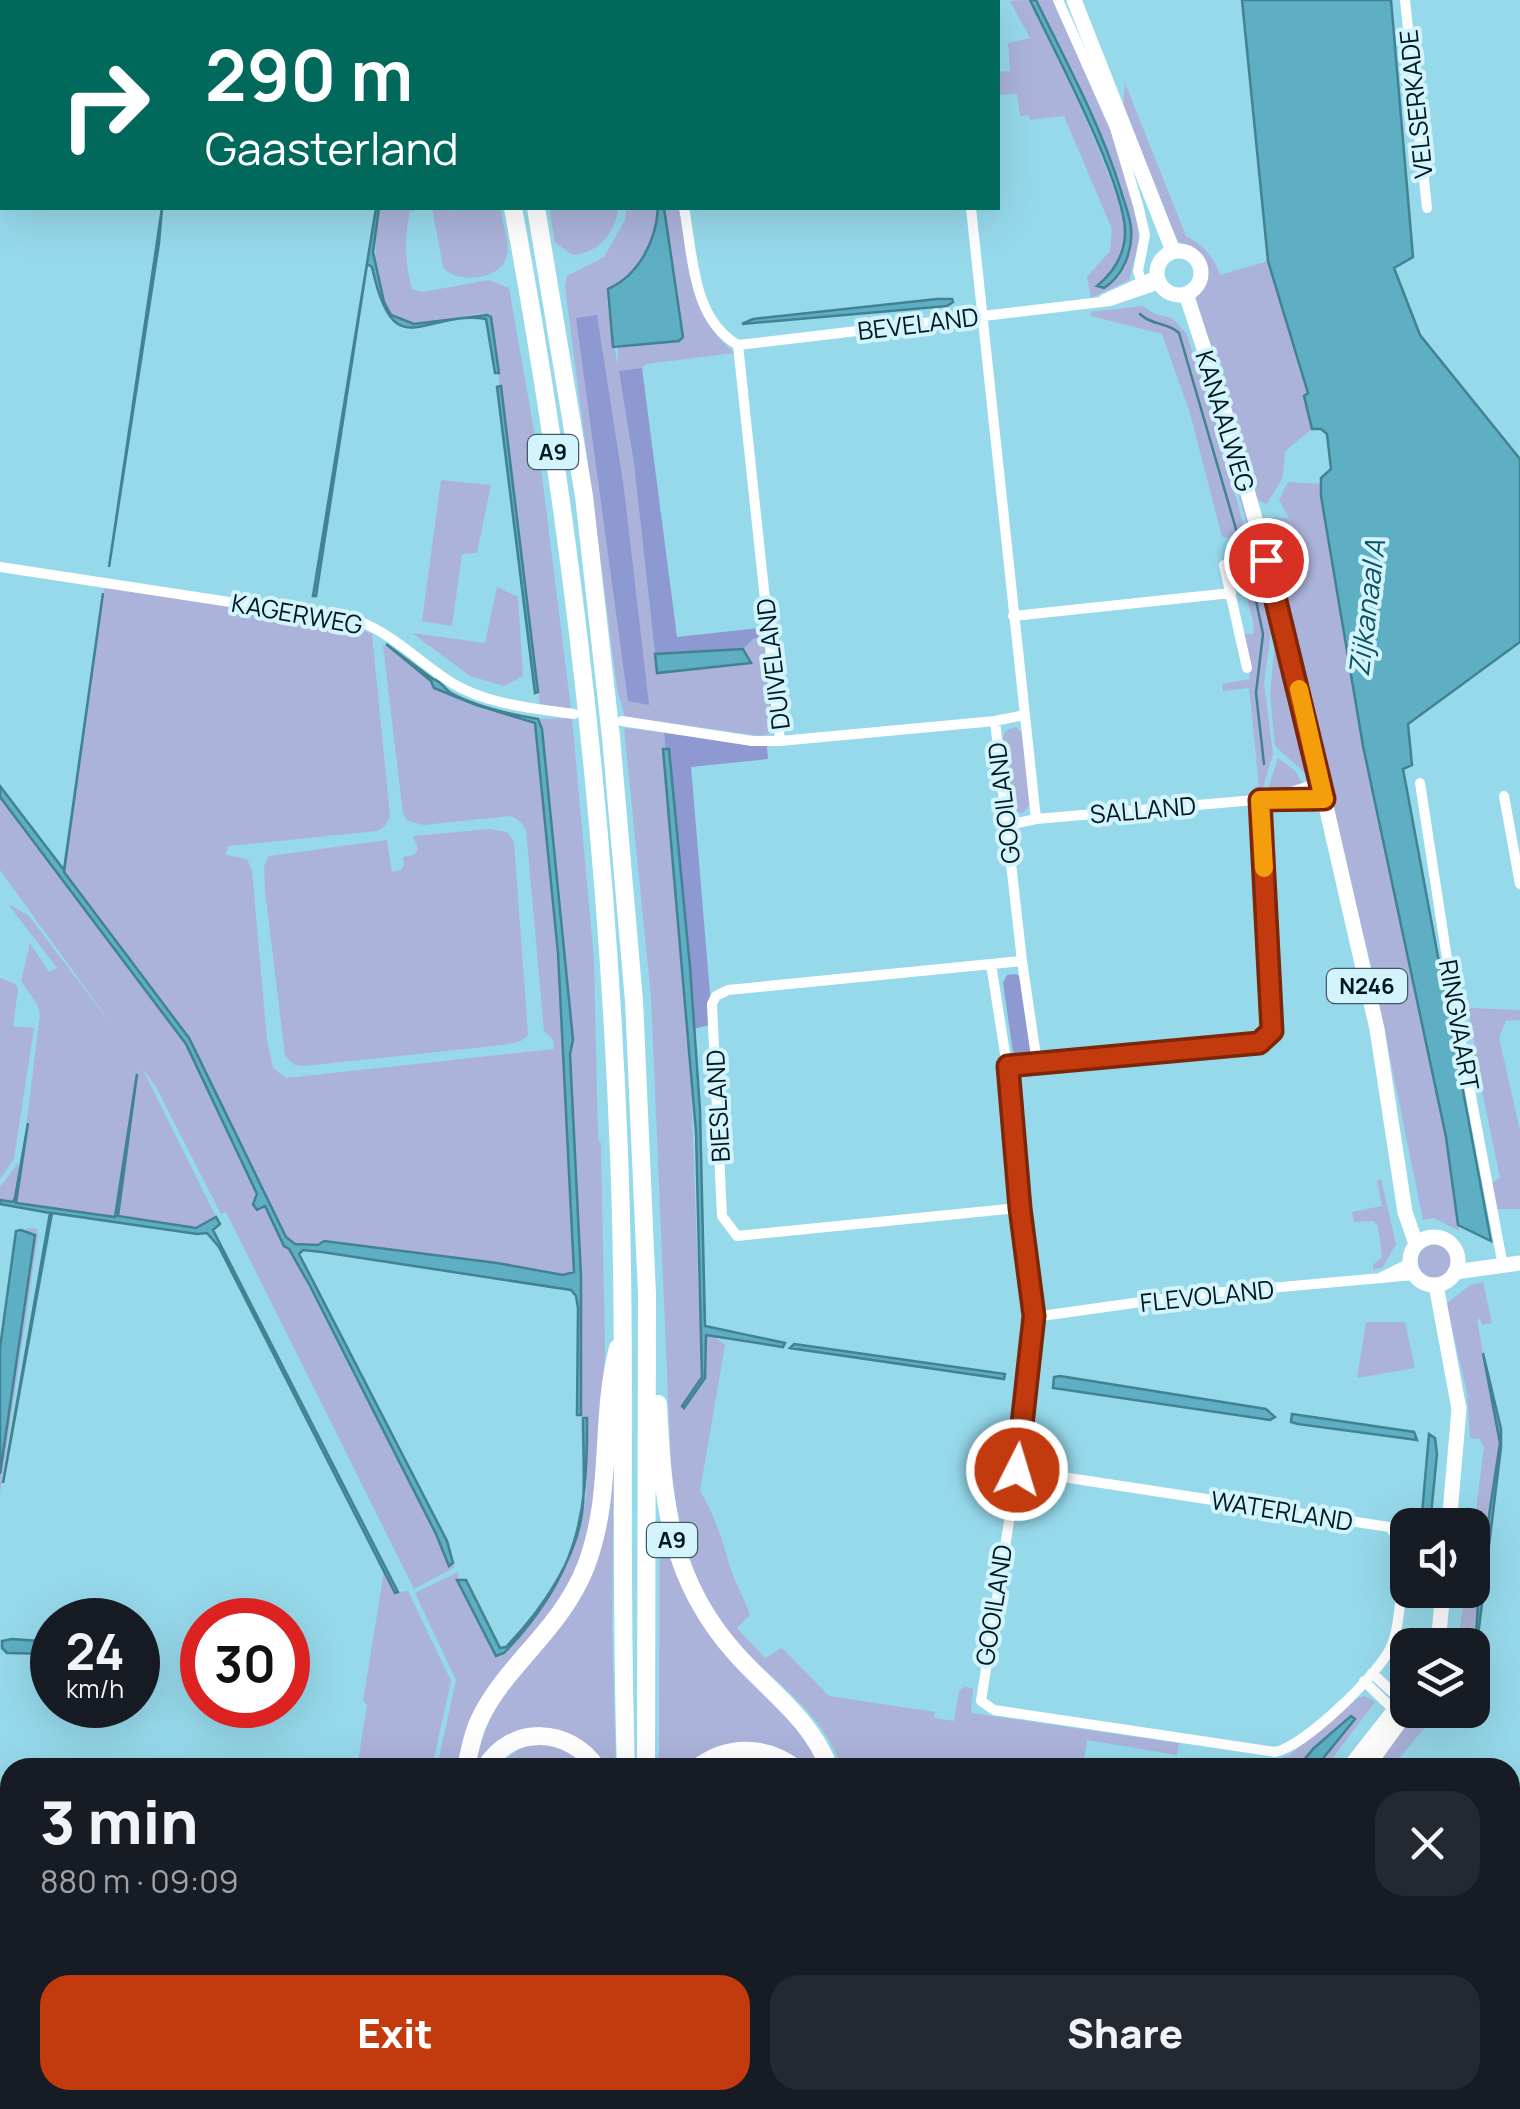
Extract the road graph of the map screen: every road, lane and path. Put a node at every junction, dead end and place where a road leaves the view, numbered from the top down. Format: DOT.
graph roads {
  1 [pos="1058,0"];
  2 [pos="1074,0"];
  3 [pos="1405,0"];
  4 [pos="1426,208"];
  5 [pos="512,210"];
  6 [pos="536,210"];
  7 [pos="684,210"];
  8 [pos="971,210"];
  9 [pos="1172,251"];
  10 [pos="1158,280"];
  11 [pos="1140,281"];
  12 [pos="1186,294"];
  13 [pos="1099,302"];
  14 [pos="985,316"];
  15 [pos="738,345"];
  16 [pos="1224,565"];
  17 [pos="0,567"];
  18 [pos="1231,593"];
  19 [pos="1013,616"];
  20 [pos="1248,668"];
  21 [pos="574,714"];
  22 [pos="1024,715"];
  23 [pos="995,721"];
  24 [pos="617,729"];
  25 [pos="780,741"];
  26 [pos="1320,782"];
  27 [pos="1420,783"];
  28 [pos="1504,796"];
  29 [pos="1278,798"];
  30 [pos="1324,799"];
  31 [pos="1260,800"];
  32 [pos="1036,819"];
  33 [pos="1008,825"];
  34 [pos="1520,884"];
  35 [pos="1022,961"];
  36 [pos="991,964"];
  37 [pos="1037,1063"];
  38 [pos="1008,1066"];
  39 [pos="1402,1192"];
  40 [pos="1020,1208"];
  41 [pos="1433,1236"];
  42 [pos="1416,1244"];
  43 [pos="1457,1253"];
  44 [pos="1520,1263"];
  45 [pos="1502,1266"];
  46 [pos="1412,1269"];
  47 [pos="1456,1272"];
  48 [pos="1436,1284"];
  49 [pos="647,1294"];
  50 [pos="1034,1316"];
  51 [pos="625,1323"];
  52 [pos="1017,1470"];
  53 [pos="1450,1508"];
  54 [pos="1368,1677"];
  55 [pos="1390,1695"];
  56 [pos="1390,1721"];
  57 [pos="1390,1728"];
  58 [pos="1284,1750"];
  59 [pos="468,1758"];
  60 [pos="493,1758"];
  61 [pos="588,1758"];
  62 [pos="626,1758"];
  63 [pos="646,1758"];
  64 [pos="714,1758"];
  65 [pos="777,1758"];
  66 [pos="824,1758"];
  67 [pos="1359,1758"];
  68 [pos="1372,1758"];
  1 -- 11 [label="street"];
  2 -- 9 [label="main road, N246"];
  3 -- 4 [label="street, VELSERKADE"];
  5 -- 51 [label="highway, A9"];
  6 -- 24 [label="highway, A9"];
  7 -- 15 [label="street"];
  8 -- 14 [label="street, GOOILAND"];
  9 -- 10 [label="main road"];
  9 -- 12 [label="main road, N246"];
  10 -- 11 [label="street, BEVELAND"];
  10 -- 12 [label="main road"];
  10 -- 13 [label="street, BEVELAND"];
  11 -- 13 [label="street, BEVELAND"];
  12 -- 26 [label="main road, KANAALWEG / N246"];
  13 -- 14 [label="street, BEVELAND"];
  14 -- 15 [label="street, BEVELAND"];
  14 -- 19 [label="street, GOOILAND"];
  15 -- 25 [label="street, DUIVELAND"];
  16 -- 18 [label="street"];
  17 -- 21 [label="street, KAGERWEG"];
  18 -- 19 [label="street"];
  18 -- 20 [label="street"];
  19 -- 22 [label="street, GOOILAND"];
  22 -- 23 [label="street, DUIVELAND"];
  22 -- 32 [label="street, GOOILAND"];
  23 -- 25 [label="street, DUIVELAND"];
  23 -- 33 [label="street, GOOILAND"];
  24 -- 25 [label="street"];
  24 -- 49 [label="highway, A9"];
  26 -- 29 [label="street, SALLAND"];
  26 -- 30 [label="main road, KANAALWEG / N246"];
  27 -- 45 [label="street, RINGVAART"];
  28 -- 34 [label="street"];
  29 -- 30 [label="street, SALLAND"];
  29 -- 31 [label="street, SALLAND"];
  30 -- 39 [label="main road, KANAALWEG / N246"];
  31 -- 32 [label="street, SALLAND"];
  31 -- 37 [label="street"];
  32 -- 33 [label="street, SALLAND"];
  33 -- 35 [label="street, GOOILAND"];
  35 -- 36 [label="street, BIESLAND"];
  35 -- 37 [label="street, GOOILAND"];
  36 -- 38 [label="street, GOOILAND"];
  36 -- 40 [label="street, BIESLAND"];
  37 -- 38 [label="street"];
  38 -- 40 [label="street, GOOILAND"];
  39 -- 41 [label="main road, KANAALWEG / N246"];
  39 -- 42 [label="main road, KANAALWEG / N246"];
  40 -- 50 [label="street, GOOILAND"];
  41 -- 42 [label="main road"];
  41 -- 43 [label="main road, N246"];
  42 -- 46 [label="main road"];
  43 -- 45 [label="main road"];
  43 -- 47 [label="main road"];
  44 -- 45 [label="main road"];
  45 -- 47 [label="main road"];
  46 -- 48 [label="main road"];
  46 -- 50 [label="street, FLEVOLAND"];
  47 -- 48 [label="main road"];
  48 -- 53 [label="main road"];
  49 -- 63 [label="highway, A9"];
  49 -- 66 [label="highway, A9"];
  50 -- 52 [label="street, GOOILAND"];
  51 -- 59 [label="highway, A9"];
  51 -- 62 [label="highway, A9"];
  52 -- 54 [label="street, WATERLAND"];
  52 -- 58 [label="street, GOOILAND"];
  54 -- 55 [label="street"];
  54 -- 58 [label="street, WATERLAND"];
  56 -- 67 [label="main road"];
  57 -- 68 [label="main road"];
  60 -- 61 [label="highway"];
  64 -- 65 [label="highway"];
}
